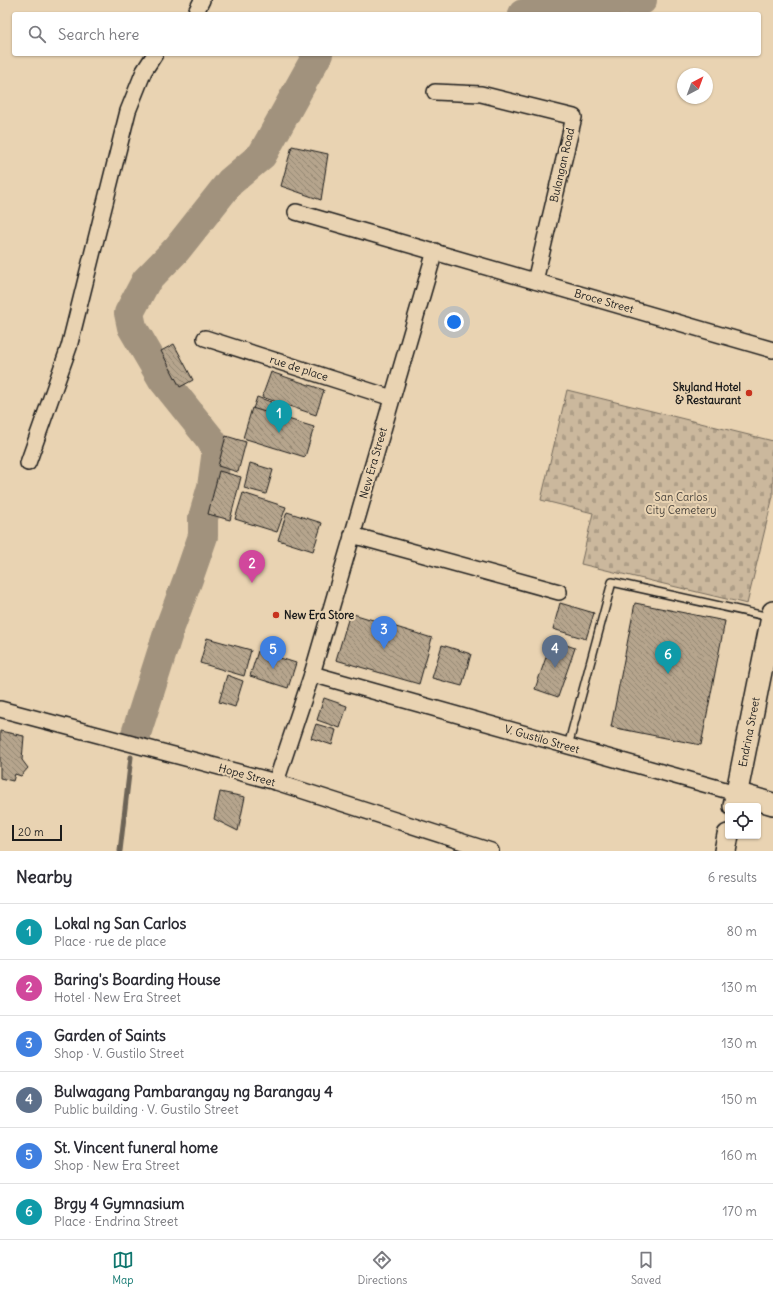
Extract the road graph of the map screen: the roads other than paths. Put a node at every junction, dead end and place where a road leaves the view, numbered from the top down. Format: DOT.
graph roads {
  1 [pos="202,0"];
  2 [pos="196,12"];
  3 [pos="154,56"];
  4 [pos="435,92"];
  5 [pos="296,212"];
  6 [pos="435,251"];
  7 [pos="535,281"];
  8 [pos="205,338"];
  9 [pos="773,350"];
  10 [pos="392,398"];
  11 [pos="28,463"];
  12 [pos="352,535"];
  13 [pos="559,592"];
  14 [pos="772,615"];
  15 [pos="312,674"];
  16 [pos="0,709"];
  17 [pos="568,746"];
  18 [pos="276,782"];
  19 [pos="735,799"];
  20 [pos="773,804"];
  21 [pos="727,839"];
  22 [pos="491,851"];
  23 [pos="725,851"];
  1 -- 2 [label="street"];
  3 -- 11 [label="street"];
  4 -- 7 [label="street, Bulangan Road"];
  5 -- 6 [label="street, Broce Street"];
  6 -- 7 [label="street, Broce Street"];
  6 -- 10 [label="street, New Era Street"];
  7 -- 9 [label="street, Broce Street"];
  8 -- 10 [label="street, rue de place"];
  10 -- 12 [label="street, New Era Street"];
  12 -- 13 [label="street"];
  12 -- 15 [label="street, New Era Street"];
  14 -- 17 [label="lane"];
  14 -- 19 [label="street, Endrina Street"];
  15 -- 17 [label="street, V. Gustilo Street"];
  15 -- 18 [label="street, New Era Street"];
  16 -- 18 [label="street, Hope Street"];
  17 -- 19 [label="street, V. Gustilo Street"];
  18 -- 22 [label="street, Hope Street"];
  19 -- 20 [label="street, V. Gustilo Street"];
  21 -- 23 [label="street"];
}
